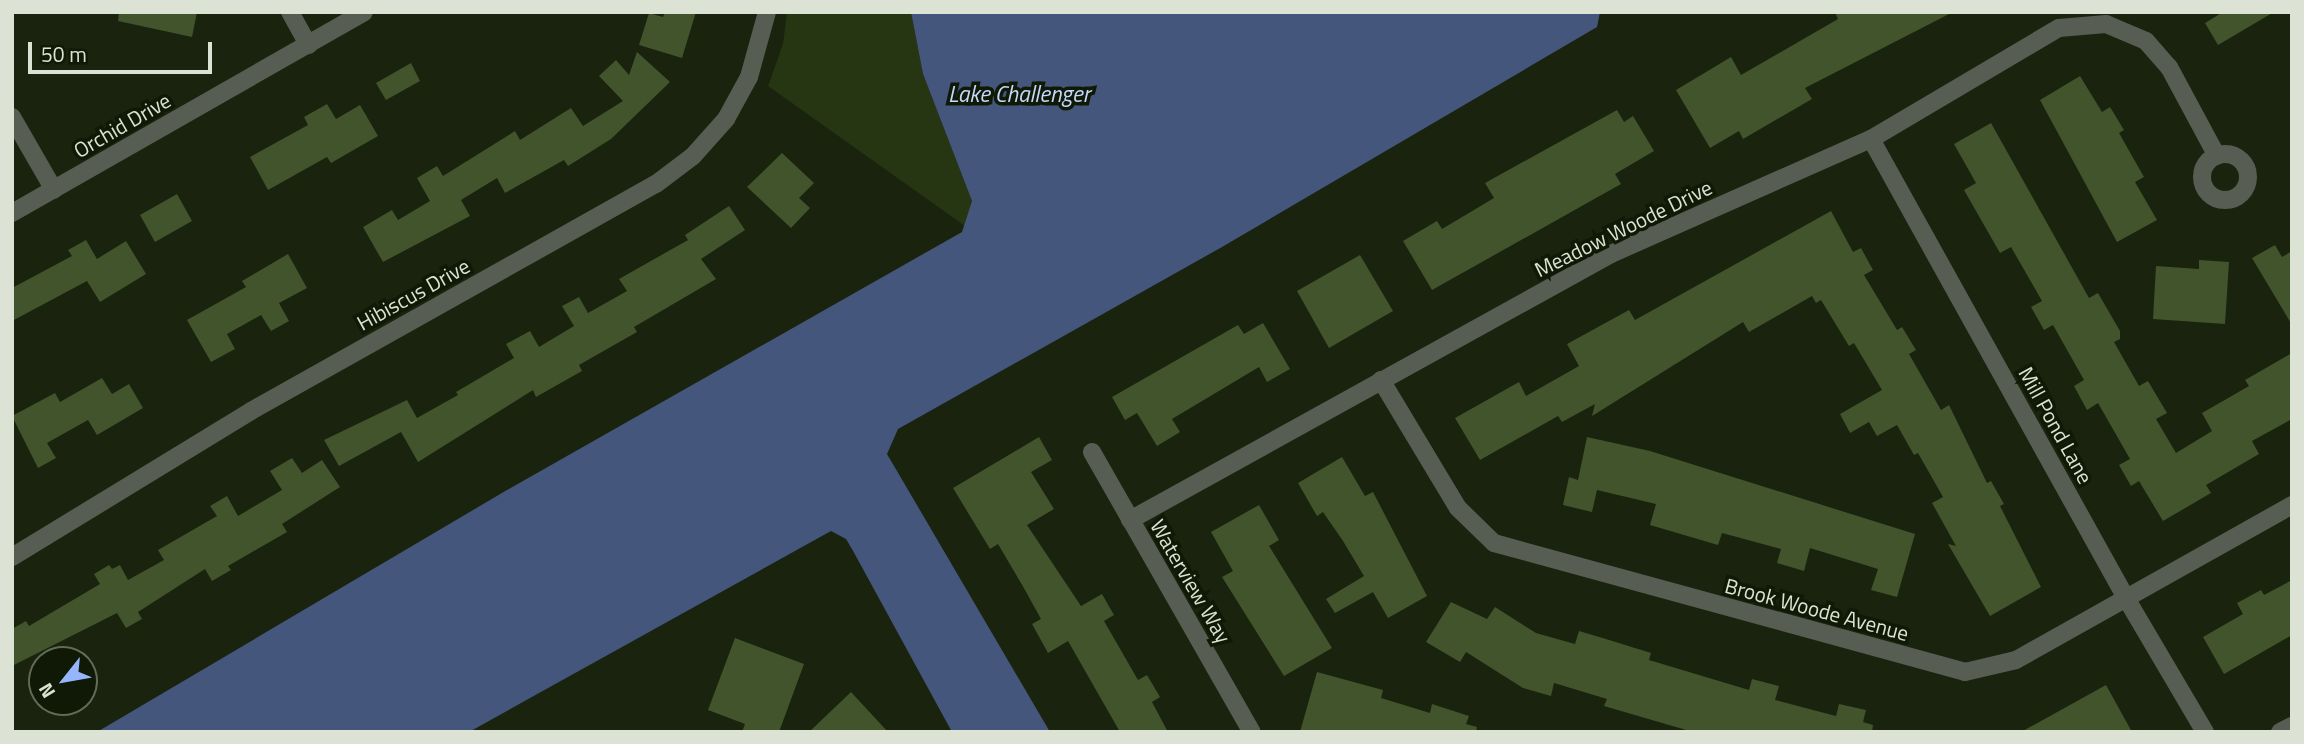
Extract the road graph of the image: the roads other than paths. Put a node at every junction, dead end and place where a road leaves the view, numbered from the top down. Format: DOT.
graph roads {
  1 [pos="290,12"];
  2 [pos="364,12"];
  3 [pos="767,12"];
  4 [pos="308,45"];
  5 [pos="12,117"];
  6 [pos="1871,139"];
  7 [pos="2217,156"];
  8 [pos="54,190"];
  9 [pos="12,213"];
  10 [pos="1381,380"];
  11 [pos="1092,452"];
  12 [pos="2292,505"];
  13 [pos="1130,520"];
  14 [pos="12,557"];
  15 [pos="2126,598"];
  16 [pos="2292,726"];
  17 [pos="1252,732"];
  18 [pos="2206,732"];
  19 [pos="2280,732"];
  1 -- 4 [label="street"];
  2 -- 4 [label="street, Orchid Drive"];
  3 -- 14 [label="street, Hibiscus Drive"];
  4 -- 8 [label="street, Orchid Drive"];
  5 -- 8 [label="street"];
  6 -- 7 [label="street, Meadow Woode Drive"];
  6 -- 10 [label="street, Meadow Woode Drive"];
  6 -- 15 [label="street, Mill Pond Lane"];
  8 -- 9 [label="street, Orchid Drive"];
  10 -- 13 [label="street, Meadow Woode Drive"];
  10 -- 15 [label="street, Brook Woode Avenue"];
  11 -- 13 [label="street, Waterview Way"];
  12 -- 15 [label="street, Brook Woode Avenue"];
  13 -- 17 [label="street, Waterview Way"];
  15 -- 18 [label="street, Mill Pond Lane"];
  16 -- 19 [label="street"];
}
